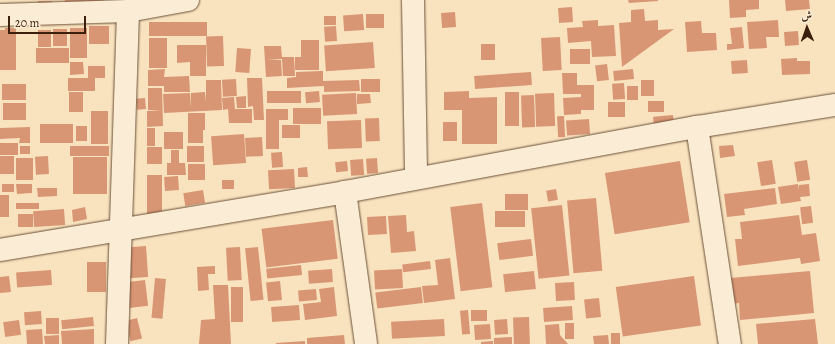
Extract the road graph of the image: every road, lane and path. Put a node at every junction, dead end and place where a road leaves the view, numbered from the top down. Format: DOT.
graph roads {
  1 [pos="188,0"];
  2 [pos="413,0"];
  3 [pos="119,8"];
  4 [pos="0,15"];
  5 [pos="835,105"];
  6 [pos="698,127"];
  7 [pos="416,178"];
  8 [pos="345,192"];
  9 [pos="121,231"];
  10 [pos="0,250"];
  11 [pos="117,344"];
  12 [pos="366,344"];
  13 [pos="730,344"];
  1 -- 3 [label="street"];
  2 -- 7 [label="street"];
  3 -- 4 [label="street"];
  3 -- 9 [label="street"];
  5 -- 6 [label="street"];
  6 -- 7 [label="street"];
  6 -- 13 [label="street"];
  7 -- 8 [label="street"];
  8 -- 9 [label="street"];
  8 -- 12 [label="street"];
  9 -- 10 [label="street"];
  9 -- 11 [label="street"];
}
